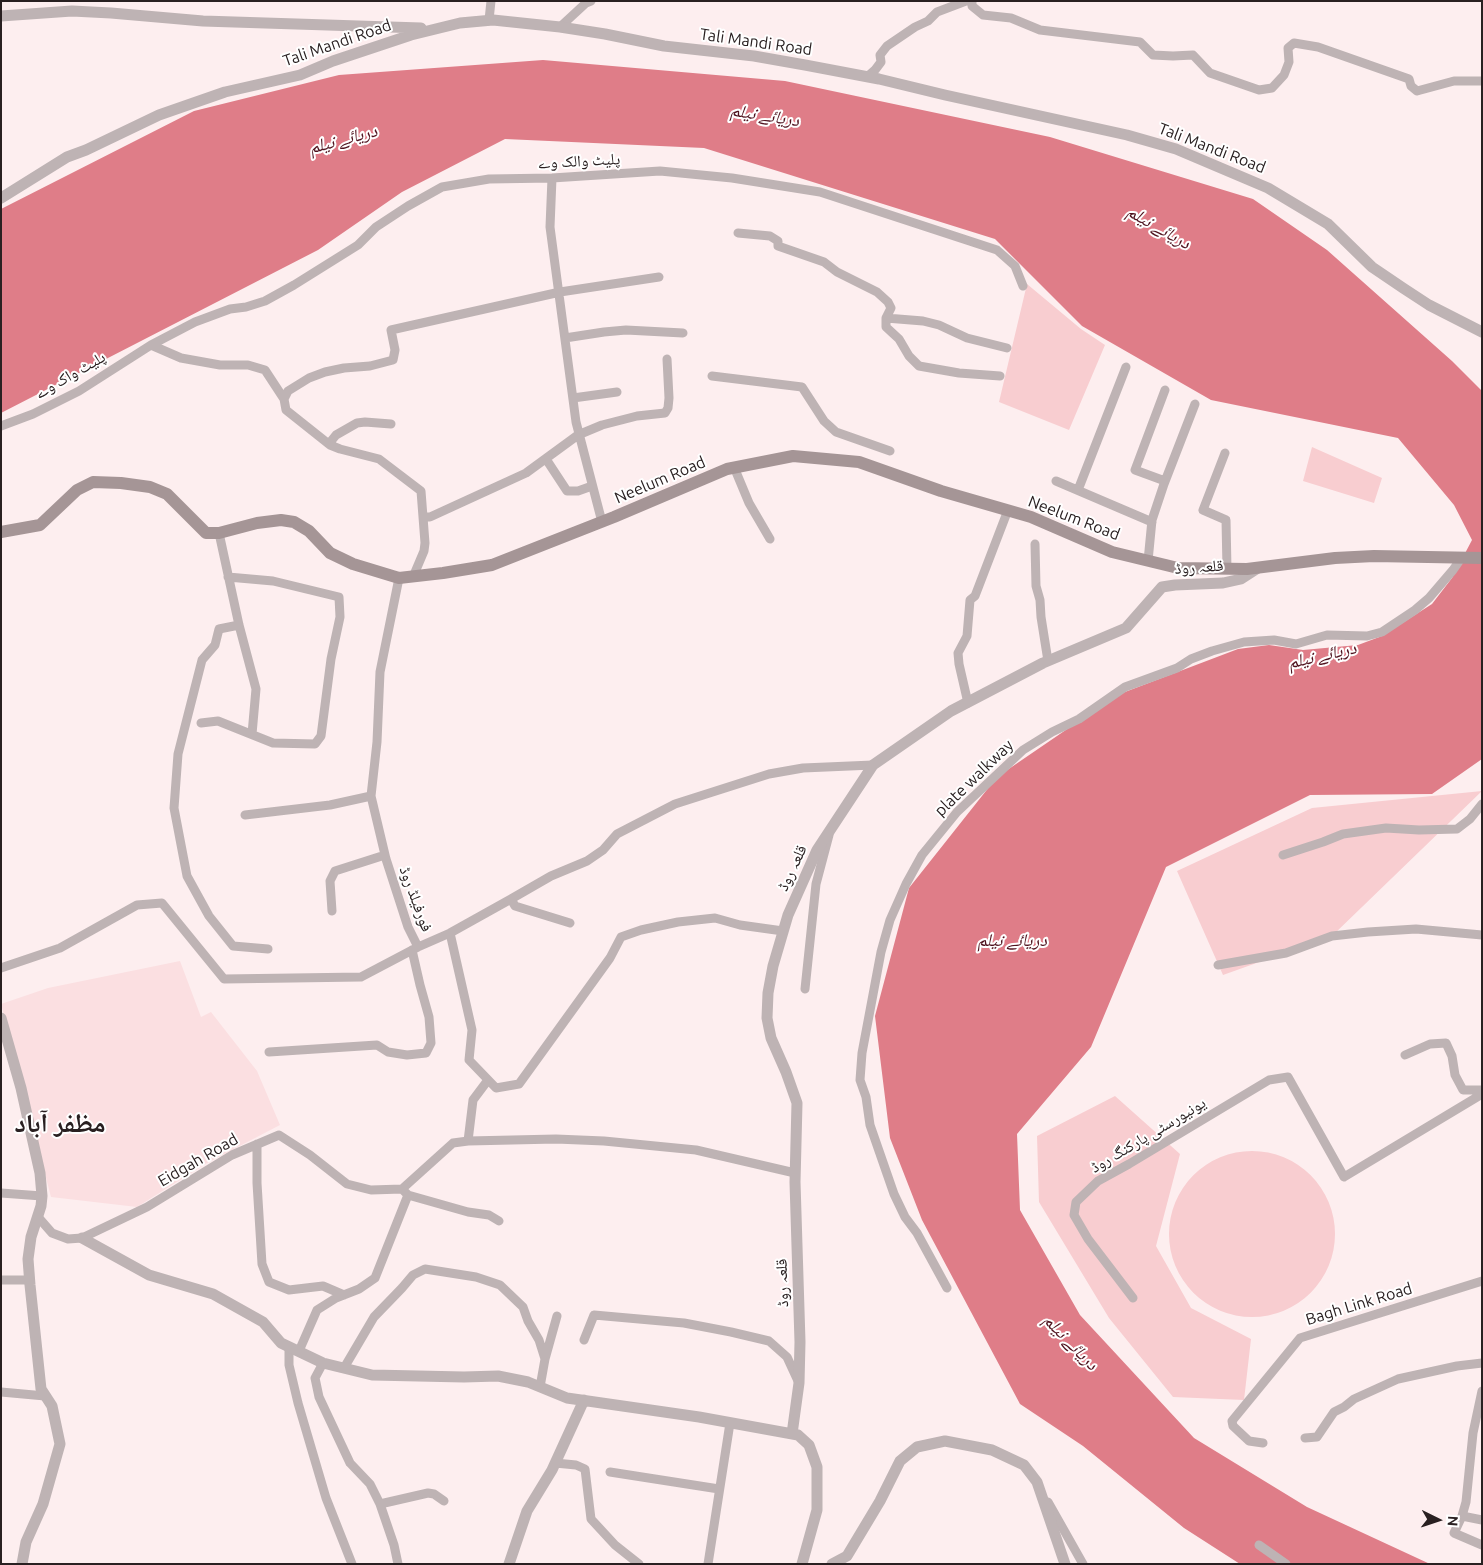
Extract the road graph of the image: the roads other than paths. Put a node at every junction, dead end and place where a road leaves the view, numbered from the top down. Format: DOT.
graph roads {
  1 [pos="491,1"];
  2 [pos="591,1"];
  3 [pos="966,1"];
  4 [pos="972,1"];
  5 [pos="1,16"];
  6 [pos="489,20"];
  7 [pos="560,27"];
  8 [pos="437,29"];
  9 [pos="867,77"];
  10 [pos="1482,80"];
  11 [pos="552,178"];
  12 [pos="1,198"];
  13 [pos="738,233"];
  14 [pos="659,278"];
  15 [pos="1023,286"];
  16 [pos="560,292"];
  17 [pos="886,318"];
  18 [pos="1482,332"];
  19 [pos="683,333"];
  20 [pos="565,338"];
  21 [pos="151,345"];
  22 [pos="1007,348"];
  23 [pos="668,359"];
  24 [pos="1126,367"];
  25 [pos="712,376"];
  26 [pos="1000,376"];
  27 [pos="1165,390"];
  28 [pos="617,392"];
  29 [pos="573,398"];
  30 [pos="284,399"];
  31 [pos="1195,404"];
  32 [pos="391,424"];
  33 [pos="1,426"];
  34 [pos="578,435"];
  35 [pos="330,445"];
  36 [pos="890,451"];
  37 [pos="1225,453"];
  38 [pos="546,459"];
  39 [pos="734,467"];
  40 [pos="1056,481"];
  41 [pos="1165,481"];
  42 [pos="592,486"];
  43 [pos="1078,490"];
  44 [pos="1008,510"];
  45 [pos="423,517"];
  46 [pos="602,522"];
  47 [pos="1152,522"];
  48 [pos="3,533"];
  49 [pos="219,533"];
  50 [pos="770,539"];
  51 [pos="1035,544"];
  52 [pos="1462,557"];
  53 [pos="1482,558"];
  54 [pos="1148,560"];
  55 [pos="1258,568"];
  56 [pos="1228,569"];
  57 [pos="228,577"];
  58 [pos="413,577"];
  59 [pos="399,578"];
  60 [pos="239,625"];
  61 [pos="1048,661"];
  62 [pos="968,702"];
  63 [pos="201,723"];
  64 [pos="252,734"];
  65 [pos="873,765"];
  66 [pos="371,796"];
  67 [pos="1482,804"];
  68 [pos="245,815"];
  69 [pos="830,830"];
  70 [pos="385,855"];
  71 [pos="1283,855"];
  72 [pos="511,899"];
  73 [pos="332,911"];
  74 [pos="570,923"];
  75 [pos="783,931"];
  76 [pos="450,933"];
  77 [pos="1482,935"];
  78 [pos="268,948"];
  79 [pos="415,949"];
  80 [pos="1218,965"];
  81 [pos="1,968"];
  82 [pos="805,989"];
  83 [pos="1,1018"];
  84 [pos="269,1052"];
  85 [pos="1405,1055"];
  86 [pos="488,1080"];
  87 [pos="1482,1090"];
  88 [pos="1482,1094"];
  89 [pos="468,1141"];
  90 [pos="257,1144"];
  91 [pos="795,1173"];
  92 [pos="405,1192"];
  93 [pos="1,1193"];
  94 [pos="40,1206"];
  95 [pos="499,1220"];
  96 [pos="82,1238"];
  97 [pos="1,1280"];
  98 [pos="29,1280"];
  99 [pos="1482,1281"];
  100 [pos="947,1288"];
  101 [pos="344,1295"];
  102 [pos="1133,1298"];
  103 [pos="557,1316"];
  104 [pos="584,1340"];
  105 [pos="294,1349"];
  106 [pos="545,1359"];
  107 [pos="323,1363"];
  108 [pos="1482,1363"];
  109 [pos="344,1368"];
  110 [pos="799,1383"];
  111 [pos="540,1387"];
  112 [pos="1,1392"];
  113 [pos="1481,1395"];
  114 [pos="45,1396"];
  115 [pos="584,1400"];
  116 [pos="730,1423"];
  117 [pos="1479,1424"];
  118 [pos="792,1434"];
  119 [pos="1306,1438"];
  120 [pos="1263,1443"];
  121 [pos="555,1463"];
  122 [pos="610,1472"];
  123 [pos="1037,1482"];
  124 [pos="719,1490"];
  125 [pos="444,1501"];
  126 [pos="380,1504"];
  127 [pos="1462,1516"];
  128 [pos="1482,1520"];
  129 [pos="1259,1545"];
  130 [pos="1482,1545"];
  131 [pos="22,1564"];
  132 [pos="352,1564"];
  133 [pos="398,1564"];
  134 [pos="509,1564"];
  135 [pos="639,1564"];
  136 [pos="708,1564"];
  137 [pos="802,1564"];
  138 [pos="832,1564"];
  139 [pos="1065,1564"];
  140 [pos="1083,1564"];
  141 [pos="1286,1564"];
  1 -- 6 [label="street"];
  2 -- 7 [label="street"];
  3 -- 9 [label="street"];
  4 -- 10 [label="street"];
  5 -- 8 [label="street"];
  6 -- 7 [label="street, Tali Mandi Road"];
  6 -- 8 [label="street, Tali Mandi Road"];
  7 -- 9 [label="street, Tali Mandi Road"];
  8 -- 12 [label="street, Tali Mandi Road"];
  9 -- 18 [label="street, Tali Mandi Road"];
  11 -- 15 [label="street, پلیٹ والک وے"];
  11 -- 16 [label="street"];
  11 -- 21 [label="street, پلیٹ والک وے"];
  13 -- 17 [label="street"];
  14 -- 16 [label="street"];
  16 -- 20 [label="street"];
  16 -- 30 [label="street"];
  17 -- 22 [label="street"];
  17 -- 26 [label="street"];
  19 -- 20 [label="street"];
  20 -- 29 [label="street"];
  21 -- 30 [label="street"];
  21 -- 33 [label="street, پلیٹ واک وے"];
  23 -- 34 [label="street"];
  24 -- 43 [label="street"];
  25 -- 36 [label="street"];
  27 -- 41 [label="street"];
  28 -- 29 [label="street"];
  29 -- 34 [label="street"];
  30 -- 35 [label="street"];
  31 -- 41 [label="street"];
  32 -- 35 [label="street"];
  34 -- 38 [label="street"];
  34 -- 42 [label="street"];
  35 -- 45 [label="street"];
  37 -- 56 [label="street"];
  38 -- 42 [label="street"];
  38 -- 45 [label="street"];
  39 -- 44 [label="main road, Neelum Road"];
  39 -- 46 [label="main road, Neelum Road"];
  39 -- 50 [label="street"];
  40 -- 43 [label="street"];
  41 -- 47 [label="street"];
  42 -- 46 [label="street"];
  43 -- 47 [label="street"];
  44 -- 54 [label="main road, Neelum Road"];
  44 -- 62 [label="street"];
  45 -- 58 [label="street"];
  46 -- 58 [label="main road, Neelum Road"];
  47 -- 54 [label="street"];
  48 -- 49 [label="main road"];
  49 -- 57 [label="street"];
  49 -- 59 [label="main road, Neelum Road"];
  51 -- 61 [label="street"];
  52 -- 53 [label="main road, Neelum Road"];
  52 -- 55 [label="main road, Neelum Road"];
  52 -- 100 [label="street, plate walkway"];
  54 -- 56 [label="main road, Neelum Road"];
  55 -- 56 [label="main road, Neelum Road"];
  55 -- 61 [label="street, قلعہ روڈ"];
  57 -- 60 [label="street"];
  57 -- 64 [label="street"];
  58 -- 59 [label="main road, Neelum Road"];
  59 -- 66 [label="street, فورفیلڈ روڈ"];
  60 -- 64 [label="street"];
  60 -- 78 [label="street"];
  61 -- 62 [label="street, قلعہ روڈ"];
  62 -- 65 [label="street, قلعہ روڈ"];
  63 -- 64 [label="street"];
  65 -- 69 [label="street, قلعہ روڈ"];
  65 -- 72 [label="street"];
  66 -- 68 [label="street"];
  66 -- 70 [label="street, فورفیلڈ روڈ"];
  67 -- 71 [label="street"];
  69 -- 75 [label="street, قلعہ روڈ"];
  69 -- 82 [label="street"];
  70 -- 73 [label="street"];
  70 -- 79 [label="street, فورفیلڈ روڈ"];
  72 -- 74 [label="street"];
  72 -- 76 [label="street"];
  75 -- 86 [label="street"];
  75 -- 91 [label="street, قلعہ روڈ"];
  76 -- 79 [label="street, فورفیلڈ روڈ"];
  76 -- 86 [label="street, فورفیلڈ روڈ"];
  77 -- 80 [label="street"];
  79 -- 81 [label="street"];
  79 -- 84 [label="street"];
  83 -- 94 [label="street"];
  85 -- 87 [label="street"];
  86 -- 89 [label="street"];
  88 -- 102 [label="street, یونیورسٹی پارکنگ روڈ"];
  89 -- 91 [label="street"];
  89 -- 92 [label="street"];
  90 -- 92 [label="street, Eidgah Road"];
  90 -- 96 [label="street, Eidgah Road"];
  90 -- 101 [label="street"];
  91 -- 110 [label="street, قلعہ روڈ"];
  92 -- 95 [label="street"];
  92 -- 101 [label="street"];
  93 -- 94 [label="street"];
  94 -- 96 [label="street"];
  94 -- 98 [label="street"];
  96 -- 105 [label="street"];
  97 -- 98 [label="street"];
  98 -- 114 [label="street"];
  99 -- 120 [label="street, Bagh Link Road"];
  101 -- 105 [label="street"];
  103 -- 106 [label="street"];
  104 -- 110 [label="street"];
  105 -- 107 [label="street"];
  105 -- 132 [label="street"];
  106 -- 109 [label="street"];
  106 -- 111 [label="street"];
  107 -- 109 [label="street"];
  107 -- 126 [label="street"];
  108 -- 119 [label="street"];
  109 -- 111 [label="street"];
  110 -- 118 [label="street, قلعہ روڈ"];
  111 -- 115 [label="street"];
  112 -- 114 [label="street"];
  113 -- 117 [label="street"];
  114 -- 131 [label="street"];
  115 -- 116 [label="street"];
  115 -- 121 [label="street"];
  116 -- 118 [label="street"];
  116 -- 124 [label="street"];
  117 -- 127 [label="street"];
  118 -- 137 [label="street"];
  121 -- 134 [label="street"];
  121 -- 135 [label="street"];
  122 -- 124 [label="street"];
  123 -- 138 [label="street"];
  123 -- 139 [label="street"];
  123 -- 140 [label="street"];
  124 -- 136 [label="street"];
  125 -- 126 [label="street"];
  126 -- 133 [label="street"];
  127 -- 128 [label="street"];
  127 -- 130 [label="street"];
  129 -- 141 [label="street"];
}
